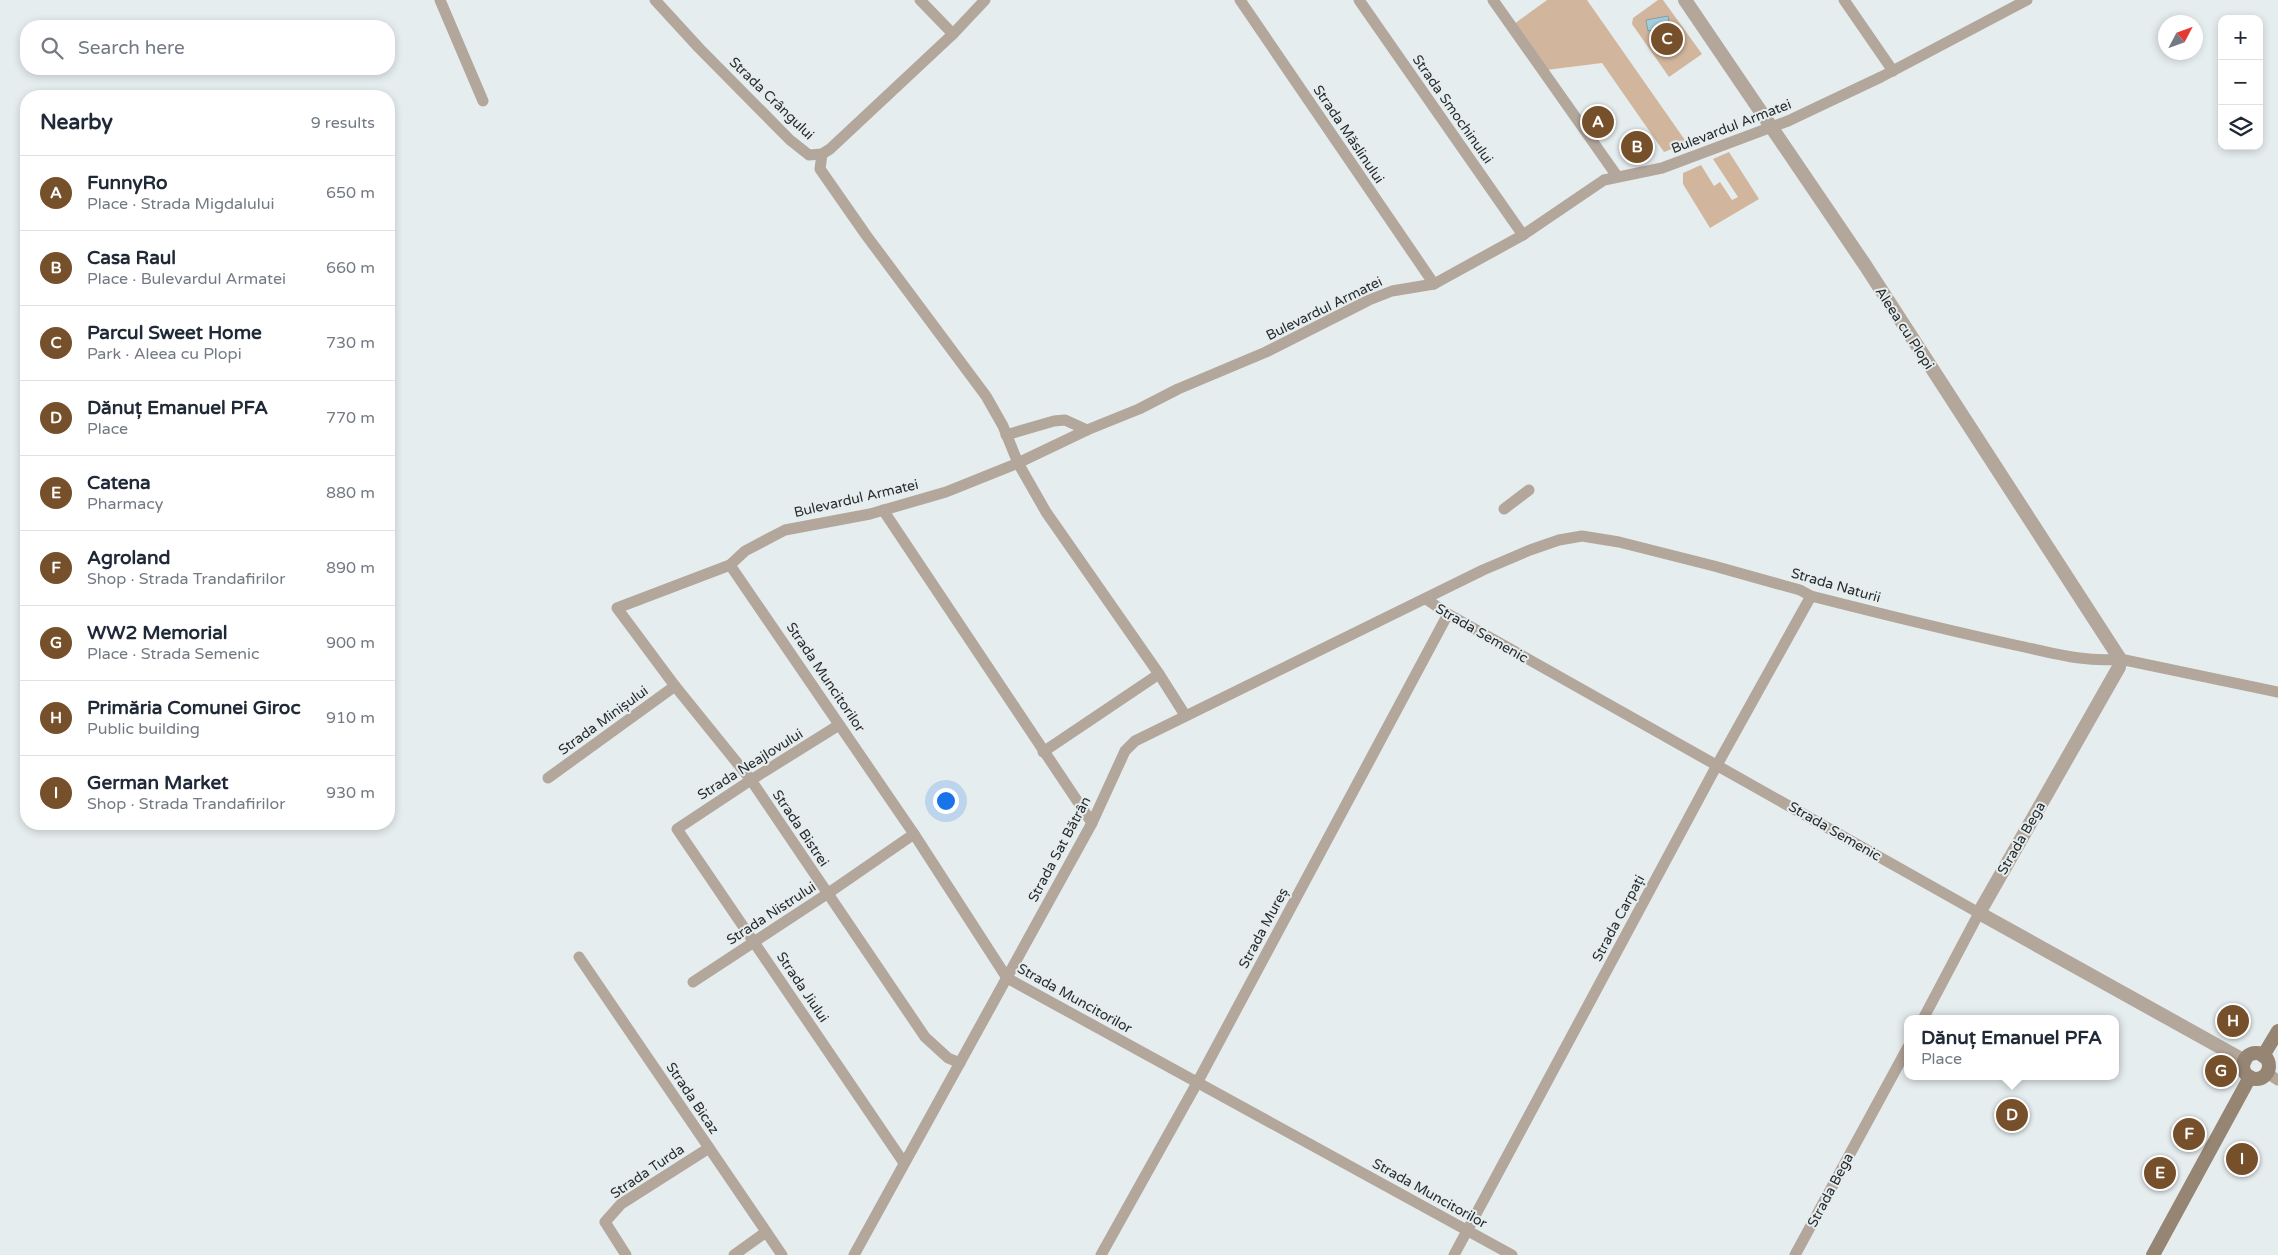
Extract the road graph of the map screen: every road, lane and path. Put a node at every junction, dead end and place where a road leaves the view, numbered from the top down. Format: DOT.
graph roads {
  1 [pos="440,0"];
  2 [pos="655,0"];
  3 [pos="920,0"];
  4 [pos="985,0"];
  5 [pos="1240,0"];
  6 [pos="1358,0"];
  7 [pos="1492,0"];
  8 [pos="1685,0"];
  9 [pos="1844,0"];
  10 [pos="2027,0"];
  11 [pos="953,34"];
  12 [pos="1893,71"];
  13 [pos="483,101"];
  14 [pos="1772,127"];
  15 [pos="822,154"];
  16 [pos="1617,176"];
  17 [pos="1523,235"];
  18 [pos="1434,284"];
  19 [pos="1087,430"];
  20 [pos="1006,435"];
  21 [pos="1018,463"];
  22 [pos="1529,490"];
  23 [pos="1504,509"];
  24 [pos="883,510"];
  25 [pos="730,564"];
  26 [pos="1811,596"];
  27 [pos="1426,599"];
  28 [pos="617,608"];
  29 [pos="1448,614"];
  30 [pos="2120,659"];
  31 [pos="1159,674"];
  32 [pos="675,686"];
  33 [pos="2278,692"];
  34 [pos="1185,715"];
  35 [pos="839,725"];
  36 [pos="1043,752"];
  37 [pos="1717,764"];
  38 [pos="548,778"];
  39 [pos="751,780"];
  40 [pos="1092,823"];
  41 [pos="677,829"];
  42 [pos="914,834"];
  43 [pos="827,894"];
  44 [pos="1979,913"];
  45 [pos="754,942"];
  46 [pos="579,958"];
  47 [pos="1007,978"];
  48 [pos="692,982"];
  49 [pos="1925,1015"];
  50 [pos="2278,1030"];
  51 [pos="1904,1053"];
  52 [pos="2263,1056"];
  53 [pos="2245,1060"];
  54 [pos="960,1063"];
  55 [pos="2250,1077"];
  56 [pos="2272,1077"];
  57 [pos="1197,1083"];
  58 [pos="709,1148"];
  59 [pos="904,1163"];
  60 [pos="1467,1230"];
  61 [pos="766,1232"];
  62 [pos="626,1255"];
  63 [pos="734,1255"];
  64 [pos="782,1255"];
  65 [pos="854,1255"];
  66 [pos="1101,1255"];
  67 [pos="1454,1255"];
  68 [pos="1512,1255"];
  69 [pos="1795,1255"];
  70 [pos="2153,1255"];
  1 -- 13 [label="street"];
  2 -- 15 [label="street, Strada Crângului"];
  3 -- 11 [label="street"];
  4 -- 11 [label="street, Strada Crângului"];
  5 -- 18 [label="street, Strada Măslinului"];
  6 -- 17 [label="street, Strada Smochinului"];
  7 -- 16 [label="street"];
  8 -- 14 [label="street, Aleea cu Plopi"];
  9 -- 12 [label="street"];
  10 -- 12 [label="street, Bulevardul Armatei"];
  11 -- 15 [label="street, Strada Crângului"];
  12 -- 14 [label="street, Bulevardul Armatei"];
  14 -- 16 [label="street, Bulevardul Armatei"];
  14 -- 30 [label="street, Aleea cu Plopi"];
  15 -- 20 [label="street"];
  16 -- 17 [label="street, Bulevardul Armatei"];
  17 -- 18 [label="street, Bulevardul Armatei"];
  18 -- 19 [label="street, Bulevardul Armatei"];
  19 -- 20 [label="street"];
  19 -- 21 [label="street, Bulevardul Armatei"];
  20 -- 21 [label="street"];
  21 -- 24 [label="street, Bulevardul Armatei"];
  21 -- 31 [label="street"];
  22 -- 23 [label="street"];
  24 -- 25 [label="street, Bulevardul Armatei"];
  24 -- 36 [label="street"];
  25 -- 28 [label="street, Bulevardul Armatei"];
  25 -- 35 [label="street, Strada Muncitorilor"];
  26 -- 27 [label="street, Strada Naturii"];
  26 -- 30 [label="street, Strada Naturii"];
  26 -- 37 [label="street, Strada Carpați"];
  27 -- 29 [label="street, Strada Semenic"];
  27 -- 34 [label="street, Strada Sat Bătrân"];
  28 -- 32 [label="street, Strada Bistrei"];
  29 -- 37 [label="street, Strada Semenic"];
  29 -- 57 [label="street, Strada Mureș"];
  30 -- 33 [label="street, Strada Naturii"];
  30 -- 44 [label="street, Strada Bega"];
  31 -- 34 [label="street"];
  31 -- 36 [label="street"];
  32 -- 38 [label="street, Strada Minișului"];
  32 -- 39 [label="street, Strada Bistrei"];
  34 -- 40 [label="street, Strada Sat Bătrân"];
  35 -- 39 [label="street, Strada Neajlovului"];
  35 -- 42 [label="street, Strada Muncitorilor"];
  36 -- 40 [label="street"];
  37 -- 44 [label="street, Strada Semenic"];
  37 -- 60 [label="street, Strada Carpați"];
  39 -- 41 [label="street, Strada Neajlovului"];
  39 -- 43 [label="street, Strada Bistrei"];
  40 -- 47 [label="street, Strada Sat Bătrân"];
  41 -- 45 [label="street, Strada Jiului"];
  42 -- 43 [label="street, Strada Nistrului"];
  42 -- 47 [label="street, Strada Muncitorilor"];
  43 -- 45 [label="street, Strada Nistrului"];
  43 -- 54 [label="street, Strada Bistrei"];
  44 -- 49 [label="street, Strada Bega"];
  44 -- 53 [label="street, Strada Semenic"];
  45 -- 48 [label="street, Strada Nistrului"];
  45 -- 59 [label="street, Strada Jiului"];
  46 -- 58 [label="street, Strada Bicaz"];
  47 -- 54 [label="street, Strada Sat Bătrân"];
  47 -- 57 [label="street, Strada Muncitorilor"];
  50 -- 52 [label="main road"];
  51 -- 69 [label="street, Strada Bega"];
  52 -- 53 [label="main road"];
  52 -- 56 [label="main road"];
  53 -- 55 [label="main road"];
  54 -- 59 [label="street, Strada Sat Bătrân"];
  55 -- 56 [label="main road"];
  55 -- 70 [label="main road"];
  57 -- 60 [label="street, Strada Muncitorilor"];
  57 -- 66 [label="street, Strada Mureș"];
  58 -- 61 [label="street, Strada Bicaz"];
  58 -- 62 [label="street, Strada Turda"];
  59 -- 65 [label="street, Strada Sat Bătrân"];
  60 -- 67 [label="street, Strada Carpați"];
  60 -- 68 [label="street, Strada Muncitorilor"];
  61 -- 63 [label="street"];
  61 -- 64 [label="street, Strada Bicaz"];
}
